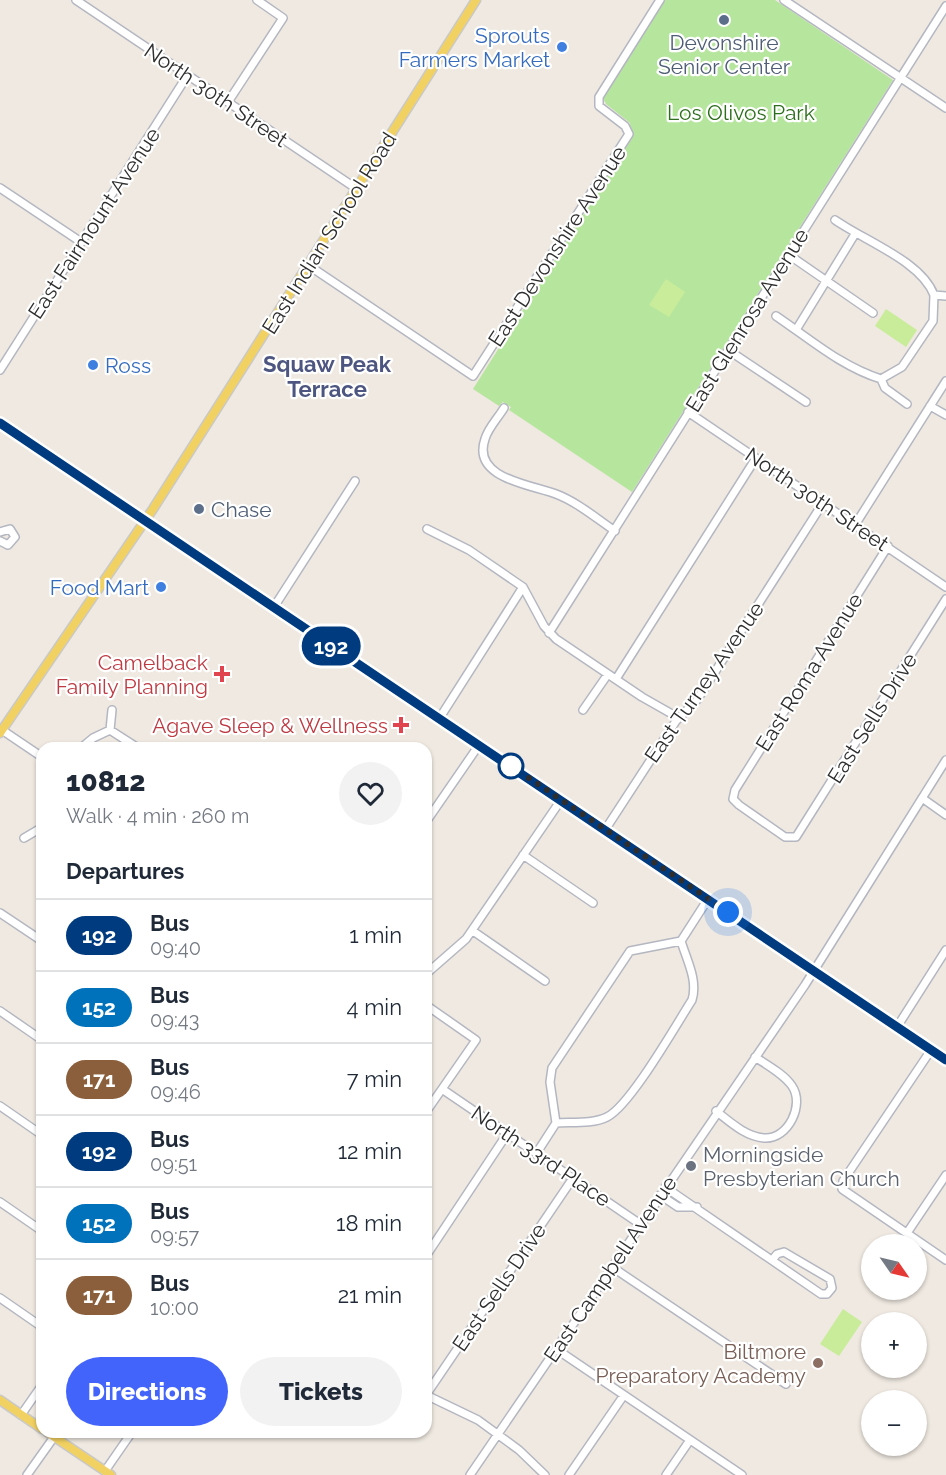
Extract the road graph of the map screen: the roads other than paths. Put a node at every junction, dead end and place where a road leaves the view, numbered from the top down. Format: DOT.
graph roads {
  1 [pos="76,0"];
  2 [pos="256,0"];
  3 [pos="476,0"];
  4 [pos="660,0"];
  5 [pos="784,0"];
  6 [pos="946,6"];
  7 [pos="188,76"];
  8 [pos="900,78"];
  9 [pos="228,102"];
  10 [pos="946,108"];
  11 [pos="0,188"];
  12 [pos="357,189"];
  13 [pos="835,220"];
  14 [pos="855,234"];
  15 [pos="81,242"];
  16 [pos="789,255"];
  17 [pos="308,265"];
  18 [pos="826,281"];
  19 [pos="934,295"];
  20 [pos="946,296"];
  21 [pos="873,313"];
  22 [pos="776,316"];
  23 [pos="796,330"];
  24 [pos="728,350"];
  25 [pos="0,370"];
  26 [pos="881,379"];
  27 [pos="946,381"];
  28 [pos="806,402"];
  29 [pos="908,404"];
  30 [pos="930,406"];
  31 [pos="504,408"];
  32 [pos="688,412"];
  33 [pos="946,415"];
  34 [pos="0,423"];
  35 [pos="756,458"];
  36 [pos="355,481"];
  37 [pos="823,503"];
  38 [pos="145,520"];
  39 [pos="855,525"];
  40 [pos="427,529"];
  41 [pos="615,531"];
  42 [pos="0,532"];
  43 [pos="0,541"];
  44 [pos="888,546"];
  45 [pos="946,586"];
  46 [pos="523,587"];
  47 [pos="946,599"];
  48 [pos="274,607"];
  49 [pos="549,633"];
  50 [pos="608,674"];
  51 [pos="616,679"];
  52 [pos="112,710"];
  53 [pos="583,710"];
  54 [pos="680,718"];
  55 [pos="439,719"];
  56 [pos="110,730"];
  57 [pos="1,732"];
  58 [pos="88,742"];
  59 [pos="129,742"];
  60 [pos="479,745"];
  61 [pos="36,753"];
  62 [pos="946,760"];
  63 [pos="922,798"];
  64 [pos="561,800"];
  65 [pos="432,813"];
  66 [pos="946,815"];
  67 [pos="605,830"];
  68 [pos="36,831"];
  69 [pos="796,837"];
  70 [pos="24,838"];
  71 [pos="524,855"];
  72 [pos="708,899"];
  73 [pos="593,903"];
  74 [pos="0,913"];
  75 [pos="473,931"];
  76 [pos="36,937"];
  77 [pos="681,941"];
  78 [pos="946,950"];
  79 [pos="432,969"];
  80 [pos="814,971"];
  81 [pos="545,981"];
  82 [pos="432,1009"];
  83 [pos="0,1011"];
  84 [pos="897,1027"];
  85 [pos="36,1036"];
  86 [pos="930,1050"];
  87 [pos="755,1058"];
  88 [pos="946,1060"];
  89 [pos="442,1089"];
  90 [pos="432,1103"];
  91 [pos="0,1106"];
  92 [pos="716,1112"];
  93 [pos="556,1123"];
  94 [pos="36,1131"];
  95 [pos="507,1134"];
  96 [pos="536,1154"];
  97 [pos="946,1175"];
  98 [pos="573,1178"];
  99 [pos="665,1187"];
  100 [pos="660,1195"];
  101 [pos="687,1200"];
  102 [pos="0,1202"];
  103 [pos="697,1207"];
  104 [pos="682,1208"];
  105 [pos="640,1224"];
  106 [pos="36,1227"];
  107 [pos="907,1233"];
  108 [pos="432,1247"];
  109 [pos="773,1259"];
  110 [pos="946,1260"];
  111 [pos="612,1267"];
  112 [pos="0,1298"];
  113 [pos="36,1323"];
  114 [pos="556,1349"];
  115 [pos="786,1384"];
  116 [pos="432,1386"];
  117 [pos="36,1394"];
  118 [pos="624,1395"];
  119 [pos="432,1398"];
  120 [pos="0,1400"];
  121 [pos="21,1415"];
  122 [pos="36,1425"];
  123 [pos="498,1434"];
  124 [pos="48,1438"];
  125 [pos="55,1438"];
  126 [pos="128,1438"];
  127 [pos="690,1440"];
  128 [pos="108,1473"];
  129 [pos="27,1475"];
  130 [pos="470,1475"];
  131 [pos="545,1475"];
  132 [pos="569,1475"];
  133 [pos="666,1475"];
  134 [pos="742,1475"];
  1 -- 7 [label="street, North 30th Street"];
  2 -- 9 [label="street"];
  3 -- 12 [label="main road, East Indian School Road"];
  4 -- 17 [label="street, East Devonshire Avenue"];
  5 -- 8 [label="street"];
  6 -- 8 [label="street, East Glenrosa Avenue"];
  7 -- 9 [label="street, North 30th Street"];
  7 -- 15 [label="street, East Fairmount Avenue"];
  8 -- 10 [label="street"];
  8 -- 16 [label="street, East Glenrosa Avenue"];
  9 -- 12 [label="street, North 30th Street"];
  11 -- 15 [label="street"];
  12 -- 17 [label="main road, East Indian School Road"];
  13 -- 14 [label="street"];
  14 -- 18 [label="street"];
  14 -- 19 [label="street"];
  15 -- 25 [label="street, East Fairmount Avenue"];
  16 -- 18 [label="street"];
  16 -- 24 [label="street, East Glenrosa Avenue"];
  17 -- 38 [label="main road, East Indian School Road"];
  18 -- 21 [label="street"];
  18 -- 23 [label="street"];
  19 -- 20 [label="street"];
  19 -- 26 [label="street"];
  22 -- 23 [label="street"];
  23 -- 26 [label="street"];
  24 -- 28 [label="street"];
  24 -- 32 [label="street, East Glenrosa Avenue"];
  26 -- 29 [label="street"];
  27 -- 30 [label="street"];
  30 -- 33 [label="street"];
  30 -- 39 [label="street"];
  31 -- 41 [label="street"];
  32 -- 35 [label="street, North 30th Street"];
  32 -- 41 [label="street, East Glenrosa Avenue"];
  34 -- 38 [label="main road"];
  35 -- 37 [label="street, North 30th Street"];
  35 -- 51 [label="street"];
  36 -- 48 [label="street"];
  37 -- 39 [label="street, North 30th Street"];
  37 -- 54 [label="street, East Turney Avenue"];
  38 -- 48 [label="main road"];
  38 -- 57 [label="main road, East Indian School Road"];
  39 -- 44 [label="street, North 30th Street"];
  40 -- 46 [label="street"];
  41 -- 49 [label="street, East Glenrosa Avenue"];
  42 -- 43 [label="street"];
  44 -- 45 [label="street, North 30th Street"];
  44 -- 69 [label="street, East Roma Avenue"];
  46 -- 49 [label="street"];
  46 -- 55 [label="street"];
  47 -- 69 [label="street, East Sells Drive"];
  48 -- 55 [label="main road"];
  49 -- 50 [label="street"];
  50 -- 51 [label="street"];
  50 -- 53 [label="street"];
  51 -- 54 [label="street"];
  52 -- 56 [label="street"];
  54 -- 67 [label="street, East Turney Avenue"];
  55 -- 60 [label="main road"];
  56 -- 58 [label="street"];
  56 -- 59 [label="street"];
  57 -- 61 [label="street"];
  60 -- 64 [label="main road"];
  60 -- 65 [label="street"];
  62 -- 63 [label="street, East Campbell Avenue"];
  63 -- 66 [label="street"];
  63 -- 80 [label="street, East Campbell Avenue"];
  64 -- 67 [label="main road"];
  64 -- 71 [label="street"];
  67 -- 72 [label="main road"];
  68 -- 70 [label="street"];
  71 -- 73 [label="street"];
  71 -- 75 [label="street"];
  72 -- 77 [label="street"];
  72 -- 80 [label="main road"];
  74 -- 76 [label="street"];
  75 -- 79 [label="street"];
  75 -- 81 [label="street"];
  77 -- 93 [label="street"];
  77 -- 93 [label="street"];
  78 -- 84 [label="street"];
  80 -- 84 [label="main road"];
  80 -- 87 [label="street, East Campbell Avenue"];
  82 -- 89 [label="street"];
  83 -- 85 [label="street"];
  84 -- 86 [label="main road"];
  86 -- 88 [label="main road"];
  86 -- 107 [label="street"];
  87 -- 92 [label="street, East Campbell Avenue"];
  87 -- 92 [label="street"];
  89 -- 90 [label="street"];
  89 -- 95 [label="street, North 33rd Place"];
  91 -- 94 [label="street"];
  92 -- 99 [label="street, East Campbell Avenue"];
  93 -- 96 [label="street"];
  95 -- 96 [label="street, North 33rd Place"];
  95 -- 108 [label="street"];
  96 -- 98 [label="street, North 33rd Place"];
  97 -- 107 [label="street"];
  98 -- 105 [label="street, North 33rd Place"];
  98 -- 116 [label="street, East Sells Drive"];
  99 -- 100 [label="street, East Campbell Avenue"];
  99 -- 101 [label="street"];
  100 -- 104 [label="street"];
  100 -- 105 [label="street, East Campbell Avenue"];
  101 -- 103 [label="street"];
  101 -- 104 [label="street"];
  102 -- 106 [label="street"];
  103 -- 104 [label="street"];
  103 -- 109 [label="street"];
  105 -- 111 [label="street, East Campbell Avenue"];
  107 -- 110 [label="street"];
  109 -- 109 [label="street"];
  111 -- 114 [label="street, East Campbell Avenue"];
  111 -- 115 [label="street"];
  112 -- 113 [label="street"];
  114 -- 118 [label="street"];
  114 -- 123 [label="street, East Campbell Avenue"];
  117 -- 121 [label="street"];
  118 -- 127 [label="street"];
  118 -- 132 [label="street"];
  119 -- 123 [label="street"];
  120 -- 121 [label="main road"];
  121 -- 122 [label="main road"];
  123 -- 130 [label="street, East Campbell Avenue"];
  123 -- 131 [label="street"];
  124 -- 129 [label="street"];
  125 -- 128 [label="main road"];
  126 -- 128 [label="street"];
  127 -- 133 [label="street"];
  127 -- 134 [label="street"];
}
